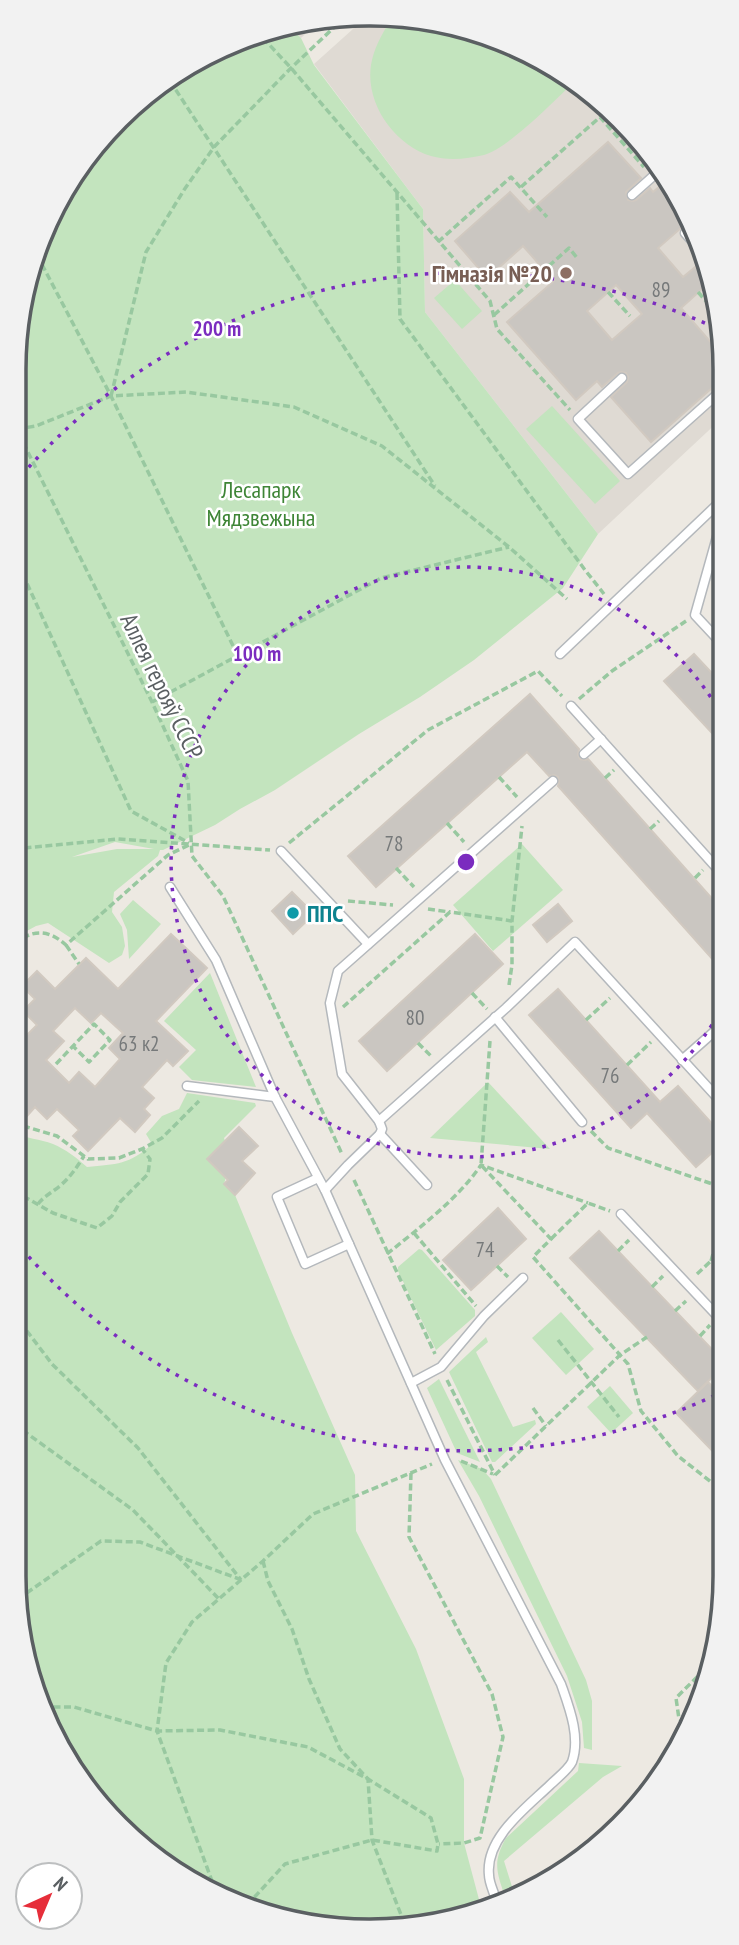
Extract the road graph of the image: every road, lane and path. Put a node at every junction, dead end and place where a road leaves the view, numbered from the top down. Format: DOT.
graph roads {
  1 [pos="333,28"];
  2 [pos="267,42"];
  3 [pos="291,68"];
  4 [pos="174,87"];
  5 [pos="214,148"];
  6 [pos="637,155"];
  7 [pos="653,176"];
  8 [pos="521,187"];
  9 [pos="397,191"];
  10 [pos="632,195"];
  11 [pos="547,216"];
  12 [pos="438,242"];
  13 [pos="578,259"];
  14 [pos="42,265"];
  15 [pos="608,292"];
  16 [pos="698,292"];
  17 [pos="706,301"];
  18 [pos="494,315"];
  19 [pos="630,316"];
  20 [pos="622,379"];
  21 [pos="111,396"];
  22 [pos="713,398"];
  23 [pos="578,419"];
  24 [pos="26,427"];
  25 [pos="26,450"];
  26 [pos="438,491"];
  27 [pos="713,509"];
  28 [pos="509,548"];
  29 [pos="713,551"];
  30 [pos="26,581"];
  31 [pos="567,599"];
  32 [pos="613,604"];
  33 [pos="695,615"];
  34 [pos="713,634"];
  35 [pos="560,654"];
  36 [pos="238,656"];
  37 [pos="588,691"];
  38 [pos="152,702"];
  39 [pos="571,706"];
  40 [pos="601,739"];
  41 [pos="584,754"];
  42 [pos="499,777"];
  43 [pos="553,781"];
  44 [pos="525,806"];
  45 [pos="447,823"];
  46 [pos="522,828"];
  47 [pos="191,844"];
  48 [pos="26,848"];
  49 [pos="281,850"];
  50 [pos="473,852"];
  51 [pos="713,864"];
  52 [pos="396,868"];
  53 [pos="170,887"];
  54 [pos="422,897"];
  55 [pos="326,899"];
  56 [pos="410,907"];
  57 [pos="450,912"];
  58 [pos="512,921"];
  59 [pos="26,936"];
  60 [pos="368,944"];
  61 [pos="66,945"];
  62 [pos="79,964"];
  63 [pos="618,990"];
  64 [pos="472,993"];
  65 [pos="506,1008"];
  66 [pos="495,1017"];
  67 [pos="331,1018"];
  68 [pos="586,1020"];
  69 [pos="713,1033"];
  70 [pos="659,1034"];
  71 [pos="418,1043"];
  72 [pos="73,1046"];
  73 [pos="682,1060"];
  74 [pos="56,1064"];
  75 [pos="627,1065"];
  76 [pos="441,1066"];
  77 [pos="187,1086"];
  78 [pos="713,1093"];
  79 [pos="204,1097"];
  80 [pos="275,1097"];
  81 [pos="379,1121"];
  82 [pos="582,1122"];
  83 [pos="26,1126"];
  84 [pos="380,1134"];
  85 [pos="142,1149"];
  86 [pos="84,1156"];
  87 [pos="481,1165"];
  88 [pos="318,1178"];
  89 [pos="713,1184"];
  90 [pos="427,1185"];
  91 [pos="325,1191"];
  92 [pos="26,1198"];
  93 [pos="588,1203"];
  94 [pos="38,1204"];
  95 [pos="621,1214"];
  96 [pos="414,1233"];
  97 [pos="551,1239"];
  98 [pos="349,1244"];
  99 [pos="713,1251"];
  100 [pos="387,1254"];
  101 [pos="710,1261"];
  102 [pos="713,1261"];
  103 [pos="523,1279"];
  104 [pos="688,1284"];
  105 [pos="713,1311"];
  106 [pos="484,1316"];
  107 [pos="26,1330"];
  108 [pos="647,1337"];
  109 [pos="558,1340"];
  110 [pos="620,1355"];
  111 [pos="592,1382"];
  112 [pos="411,1383"];
  113 [pos="533,1408"];
  114 [pos="619,1416"];
  115 [pos="546,1426"];
  116 [pos="26,1433"];
  117 [pos="458,1460"];
  118 [pos="432,1464"];
  119 [pos="411,1473"];
  120 [pos="713,1482"];
  121 [pos="173,1553"];
  122 [pos="263,1561"];
  123 [pos="241,1580"];
  124 [pos="27,1594"];
  125 [pos="219,1599"];
  126 [pos="698,1676"];
  127 [pos="52,1707"];
  128 [pos="681,1720"];
  129 [pos="157,1731"];
  130 [pos="368,1779"];
  131 [pos="372,1840"];
  132 [pos="438,1844"];
  133 [pos="212,1880"];
  134 [pos="495,1895"];
  135 [pos="253,1899"];
  136 [pos="402,1917"];
  1 -- 3 [label="path"];
  2 -- 3 [label="path"];
  3 -- 5 [label="path"];
  3 -- 9 [label="path"];
  4 -- 5 [label="path"];
  5 -- 21 [label="path"];
  5 -- 26 [label="path"];
  6 -- 8 [label="path"];
  7 -- 10 [label="lane"];
  8 -- 11 [label="path"];
  8 -- 12 [label="path"];
  9 -- 12 [label="path"];
  9 -- 32 [label="path"];
  12 -- 18 [label="path"];
  13 -- 18 [label="path"];
  14 -- 21 [label="path"];
  15 -- 19 [label="path"];
  16 -- 17 [label="path"];
  18 -- 23 [label="path"];
  20 -- 23 [label="lane"];
  21 -- 24 [label="path"];
  21 -- 26 [label="path"];
  21 -- 36 [label="path"];
  22 -- 23 [label="lane"];
  25 -- 38 [label="path, Аллея герояў СССР"];
  26 -- 28 [label="path"];
  27 -- 32 [label="lane"];
  28 -- 31 [label="path"];
  28 -- 36 [label="path"];
  29 -- 33 [label="lane"];
  30 -- 47 [label="path"];
  32 -- 35 [label="lane"];
  33 -- 34 [label="lane"];
  33 -- 37 [label="path"];
  36 -- 38 [label="path"];
  38 -- 47 [label="path, Аллея герояў СССР"];
  39 -- 40 [label="lane"];
  39 -- 49 [label="path"];
  40 -- 41 [label="lane"];
  40 -- 51 [label="lane"];
  42 -- 44 [label="path"];
  43 -- 44 [label="lane"];
  44 -- 50 [label="lane"];
  45 -- 50 [label="path"];
  46 -- 58 [label="path"];
  47 -- 48 [label="path"];
  47 -- 49 [label="path"];
  47 -- 61 [label="path"];
  49 -- 55 [label="lane"];
  50 -- 54 [label="lane"];
  52 -- 54 [label="path"];
  53 -- 80 [label="lane"];
  54 -- 56 [label="lane"];
  55 -- 56 [label="path"];
  55 -- 60 [label="lane"];
  56 -- 57 [label="path"];
  56 -- 60 [label="lane"];
  57 -- 58 [label="path"];
  57 -- 67 [label="path"];
  58 -- 65 [label="path"];
  59 -- 61 [label="path"];
  60 -- 67 [label="lane"];
  61 -- 62 [label="path"];
  63 -- 65 [label="lane"];
  63 -- 68 [label="path"];
  63 -- 70 [label="lane"];
  64 -- 66 [label="path"];
  65 -- 66 [label="lane"];
  66 -- 76 [label="lane"];
  66 -- 82 [label="lane"];
  66 -- 87 [label="path"];
  67 -- 81 [label="lane"];
  69 -- 73 [label="lane"];
  70 -- 73 [label="lane"];
  70 -- 75 [label="path"];
  71 -- 76 [label="path"];
  72 -- 72 [label="path"];
  72 -- 74 [label="path"];
  73 -- 78 [label="lane"];
  76 -- 81 [label="lane"];
  77 -- 80 [label="lane"];
  79 -- 85 [label="path"];
  80 -- 88 [label="lane"];
  81 -- 84 [label="lane"];
  82 -- 89 [label="path"];
  83 -- 86 [label="path"];
  84 -- 90 [label="lane"];
  84 -- 91 [label="lane"];
  85 -- 86 [label="path"];
  85 -- 94 [label="path"];
  86 -- 94 [label="path"];
  87 -- 93 [label="path"];
  87 -- 96 [label="path"];
  87 -- 97 [label="path"];
  88 -- 91 [label="lane"];
  88 -- 98 [label="lane"];
  91 -- 98 [label="lane"];
  92 -- 94 [label="path"];
  93 -- 95 [label="path"];
  93 -- 97 [label="path"];
  95 -- 104 [label="lane"];
  96 -- 100 [label="path"];
  96 -- 106 [label="path"];
  97 -- 110 [label="path"];
  98 -- 112 [label="lane"];
  99 -- 101 [label="path"];
  101 -- 102 [label="path"];
  101 -- 104 [label="path"];
  103 -- 106 [label="lane"];
  104 -- 105 [label="lane"];
  106 -- 112 [label="lane"];
  107 -- 123 [label="path"];
  108 -- 110 [label="path"];
  109 -- 111 [label="path"];
  110 -- 111 [label="path"];
  110 -- 120 [label="path"];
  111 -- 114 [label="path"];
  111 -- 115 [label="path"];
  112 -- 134 [label="lane"];
  113 -- 115 [label="path"];
  115 -- 117 [label="path"];
  116 -- 121 [label="path"];
  118 -- 119 [label="path"];
  119 -- 122 [label="path"];
  119 -- 132 [label="path"];
  121 -- 123 [label="path"];
  121 -- 124 [label="path"];
  121 -- 125 [label="path"];
  122 -- 123 [label="path"];
  122 -- 130 [label="path"];
  123 -- 125 [label="path"];
  125 -- 129 [label="path"];
  126 -- 128 [label="path"];
  127 -- 129 [label="path"];
  129 -- 130 [label="path"];
  129 -- 133 [label="path"];
  130 -- 131 [label="path"];
  130 -- 132 [label="path"];
  131 -- 132 [label="path"];
  131 -- 135 [label="path"];
  131 -- 136 [label="path"];
}
